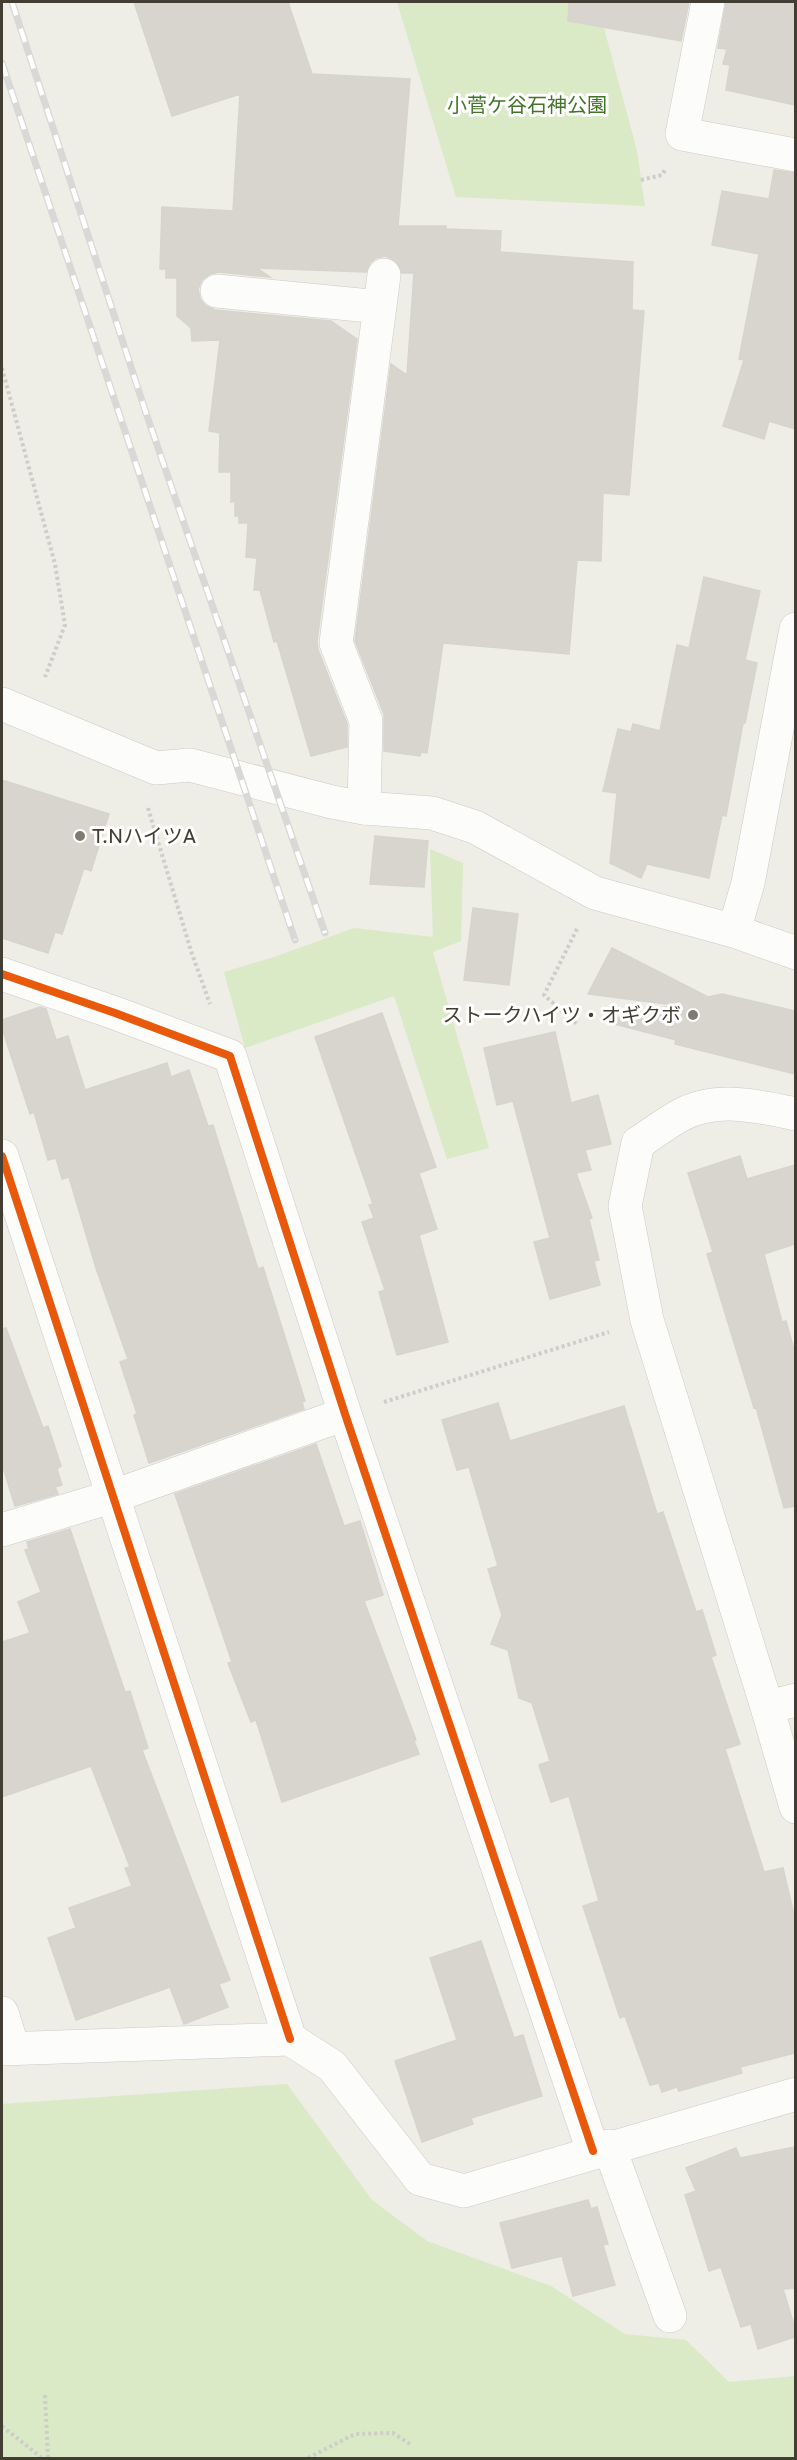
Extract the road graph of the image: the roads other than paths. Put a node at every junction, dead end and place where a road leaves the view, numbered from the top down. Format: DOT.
graph roads {
  1 [pos="708,2"];
  2 [pos="795,155"];
  3 [pos="384,275"];
  4 [pos="217,291"];
  5 [pos="380,307"];
  6 [pos="795,629"];
  7 [pos="2,704"];
  8 [pos="364,808"];
  9 [pos="734,931"];
  10 [pos="795,953"];
  11 [pos="2,974"];
  12 [pos="795,1114"];
  13 [pos="2,1156"];
  14 [pos="345,1414"];
  15 [pos="114,1496"];
  16 [pos="2,1530"];
  17 [pos="781,1703"];
  18 [pos="795,1807"];
  19 [pos="2,2013"];
  20 [pos="290,2038"];
  21 [pos="8,2048"];
  22 [pos="795,2094"];
  23 [pos="601,2149"];
  24 [pos="670,2316"];
  1 -- 2 [label="street"];
  3 -- 5 [label="street"];
  4 -- 5 [label="street"];
  5 -- 8 [label="street"];
  6 -- 9 [label="street"];
  7 -- 8 [label="street"];
  8 -- 9 [label="street"];
  9 -- 10 [label="street"];
  11 -- 14 [label="street"];
  12 -- 17 [label="street"];
  13 -- 15 [label="street"];
  14 -- 15 [label="street"];
  14 -- 23 [label="street"];
  15 -- 16 [label="street"];
  15 -- 20 [label="street"];
  17 -- 18 [label="street"];
  19 -- 21 [label="street"];
  20 -- 21 [label="street"];
  20 -- 23 [label="street"];
  22 -- 23 [label="street"];
  23 -- 24 [label="street"];
}
